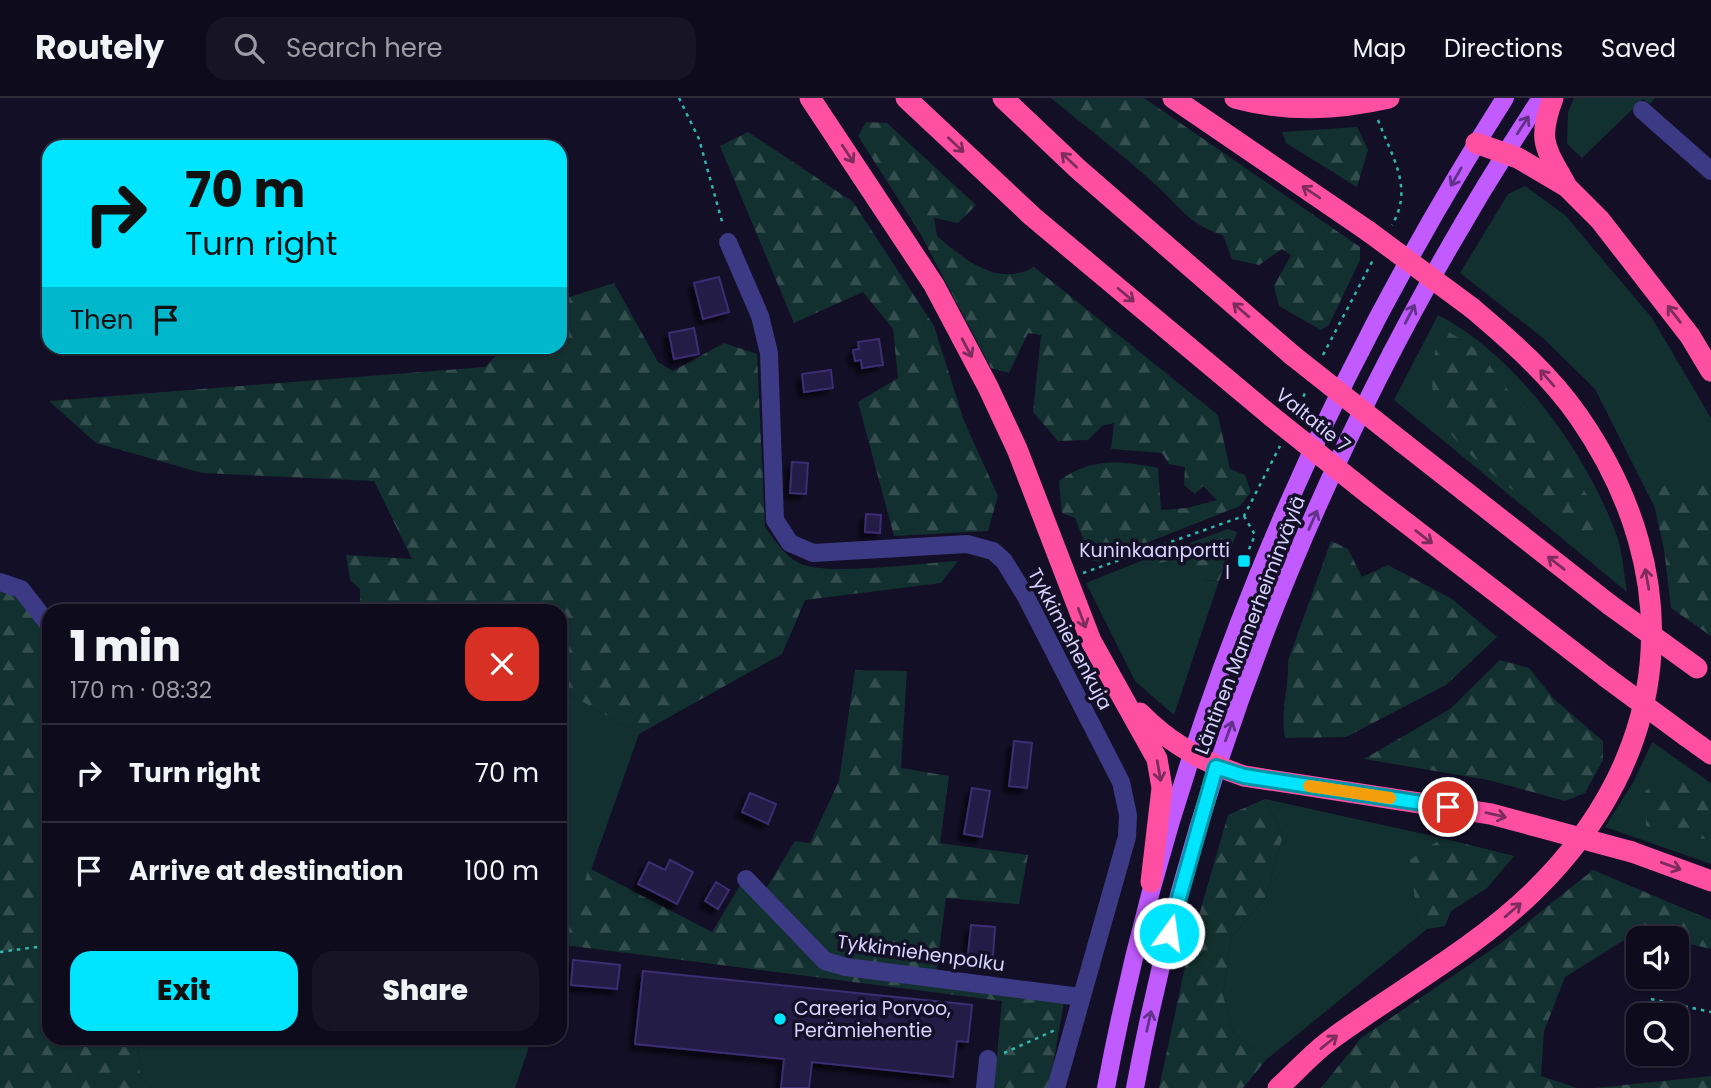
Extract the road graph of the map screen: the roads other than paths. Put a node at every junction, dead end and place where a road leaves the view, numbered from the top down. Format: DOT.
graph roads {
  1 [pos="810,98"];
  2 [pos="906,98"];
  3 [pos="1003,98"];
  4 [pos="1173,98"];
  5 [pos="1235,98"];
  6 [pos="1505,98"];
  7 [pos="1541,98"];
  8 [pos="1553,98"];
  9 [pos="1382,104"];
  10 [pos="1642,110"];
  11 [pos="1476,143"];
  12 [pos="1505,153"];
  13 [pos="1711,171"];
  14 [pos="1567,187"];
  15 [pos="728,242"];
  16 [pos="1711,371"];
  17 [pos="0,582"];
  18 [pos="42,616"];
  19 [pos="1704,673"];
  20 [pos="1117,689"];
  21 [pos="1191,752"];
  22 [pos="1711,754"];
  23 [pos="1216,767"];
  24 [pos="746,879"];
  25 [pos="1711,881"];
  26 [pos="1151,882"];
  27 [pos="1081,997"];
  28 [pos="988,1059"];
  29 [pos="985,1088"];
  30 [pos="1056,1088"];
  31 [pos="1106,1088"];
  32 [pos="1135,1088"];
  33 [pos="1278,1088"];
  1 -- 20 [label="highway, one-way"];
  2 -- 22 [label="highway, Valtatie 7, one-way, bridge"];
  19 -- 3 [label="highway, Valtatie 7, one-way, bridge"];
  33 -- 4 [label="highway, one-way, bridge"];
  5 -- 9 [label="highway"];
  6 -- 11 [label="main road, Läntinen Mannerheiminväylä"];
  12 -- 7 [label="main road, Läntinen Mannerheiminväylä, one-way"];
  8 -- 14 [label="highway"];
  10 -- 13 [label="street"];
  11 -- 12 [label="highway"];
  11 -- 21 [label="main road, Läntinen Mannerheiminväylä, one-way"];
  12 -- 14 [label="highway"];
  23 -- 12 [label="main road, Läntinen Mannerheiminväylä, one-way"];
  16 -- 14 [label="highway, one-way"];
  15 -- 27 [label="street, Tykkimiehenkuja"];
  17 -- 18 [label="street"];
  20 -- 21 [label="highway"];
  20 -- 26 [label="highway, one-way"];
  21 -- 23 [label="highway"];
  21 -- 26 [label="main road, Läntinen Mannerheiminväylä"];
  23 -- 25 [label="highway, one-way, bridge"];
  32 -- 23 [label="main road, Läntinen Mannerheiminväylä, one-way"];
  24 -- 27 [label="street, Tykkimiehenpolku"];
  26 -- 31 [label="main road, Läntinen Mannerheiminväylä"];
  27 -- 30 [label="street, Tykkimiehenkuja"];
  28 -- 29 [label="street"];
}
